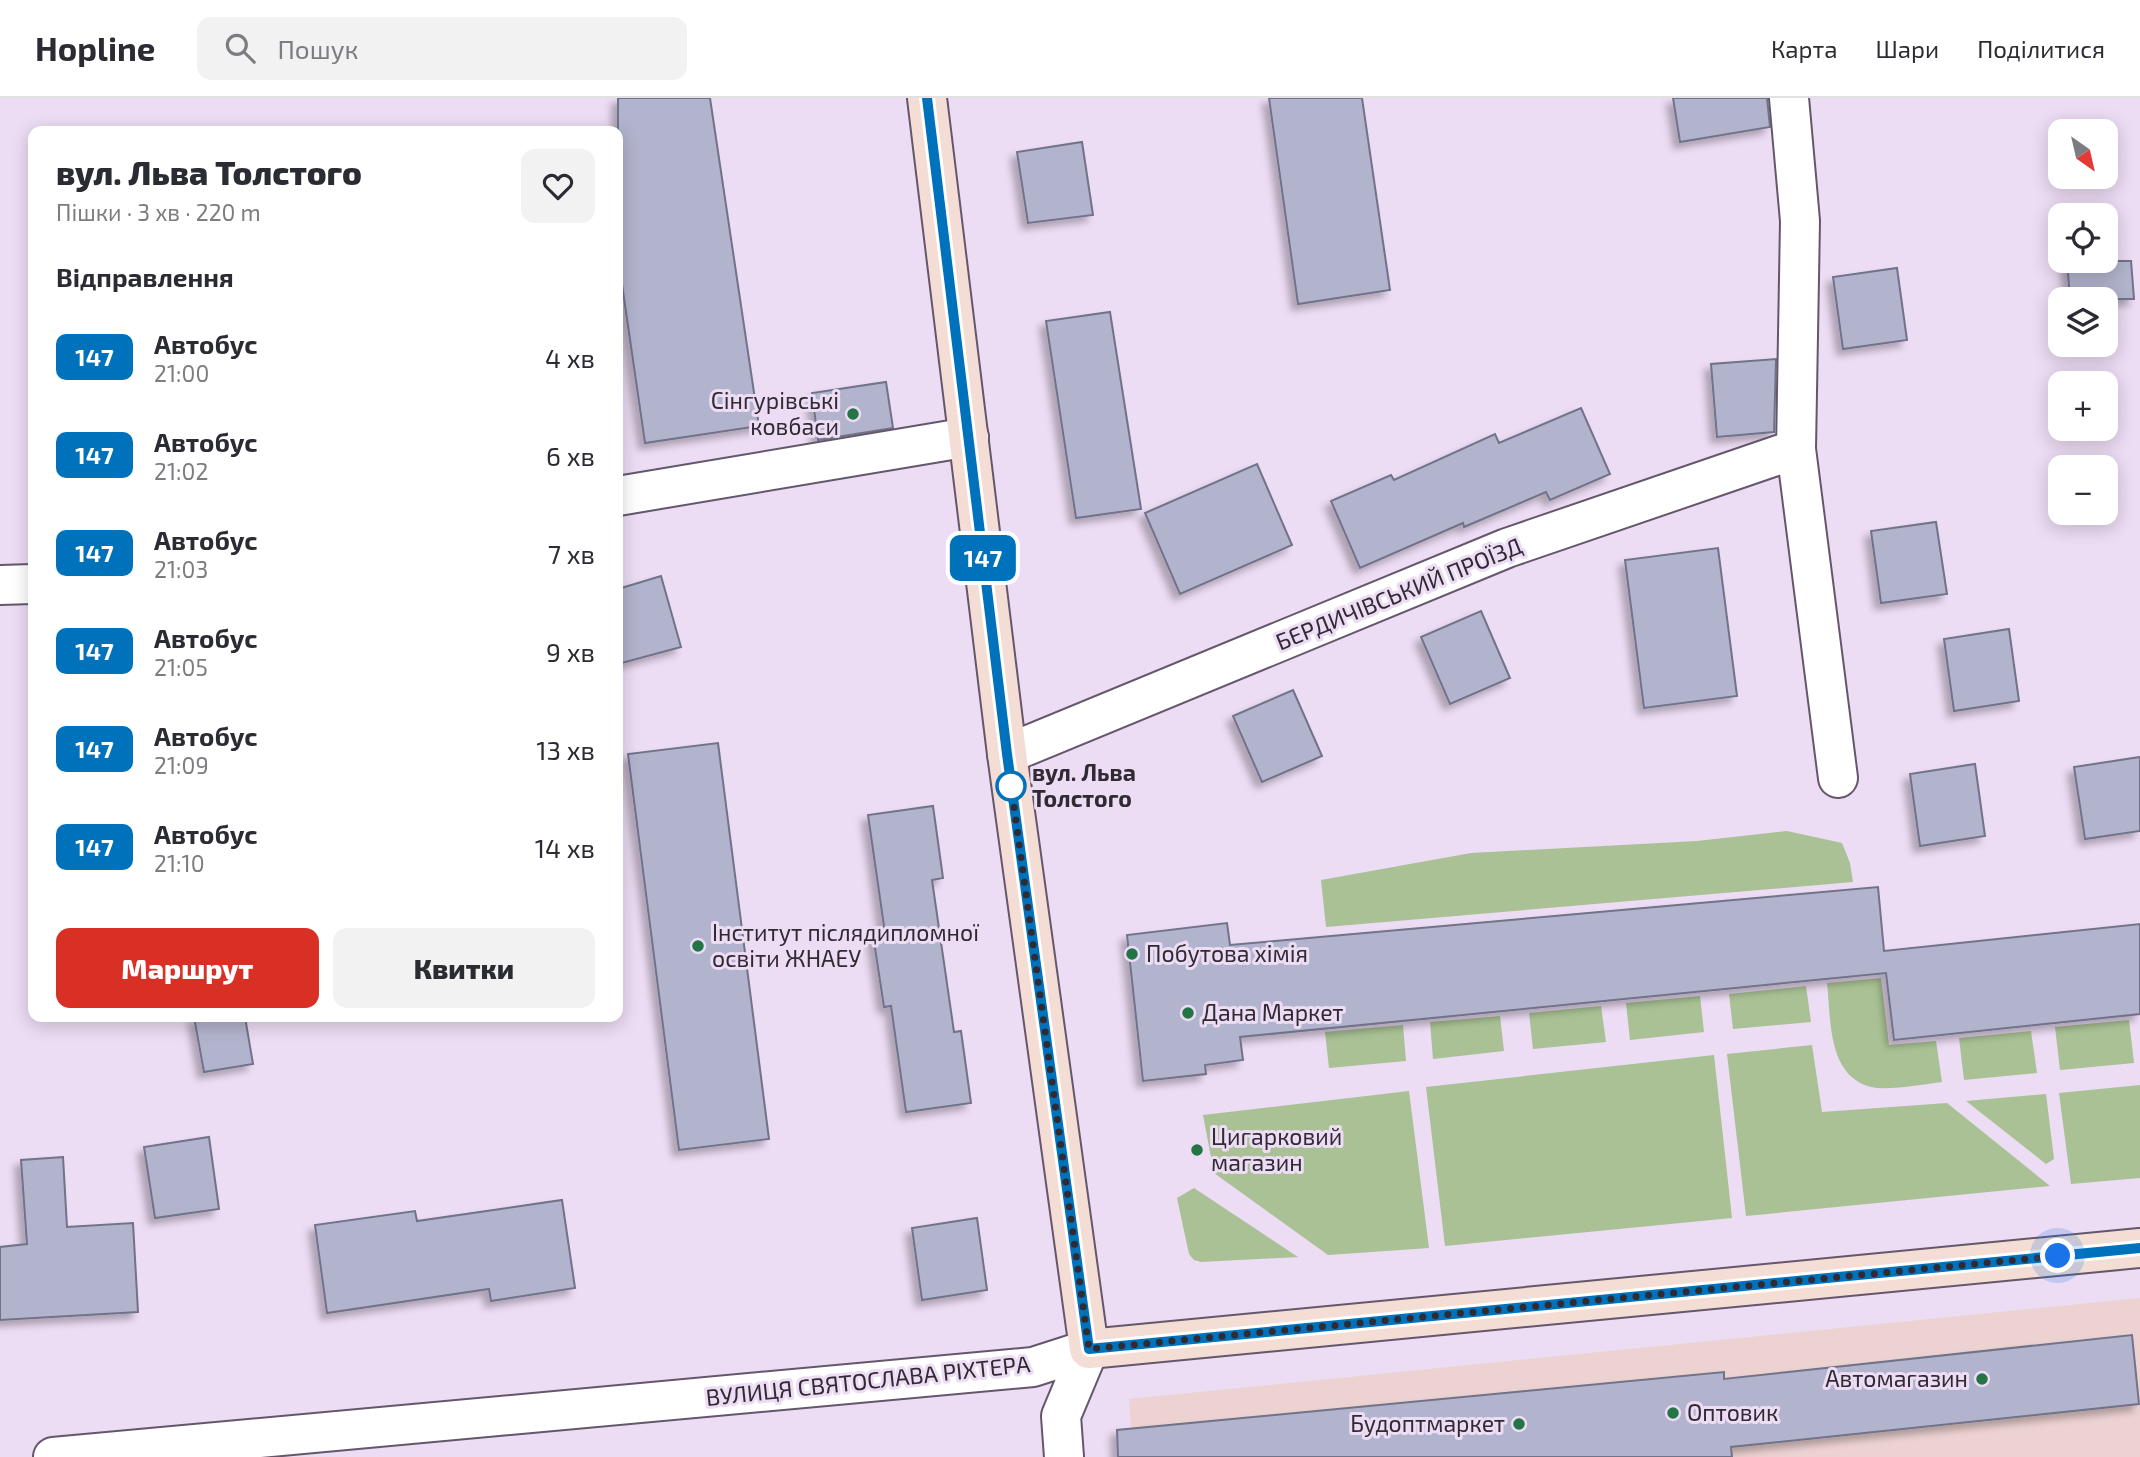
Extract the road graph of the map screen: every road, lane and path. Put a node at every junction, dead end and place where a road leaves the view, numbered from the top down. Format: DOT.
graph roads {
  1 [pos="927,98"];
  2 [pos="1789,98"];
  3 [pos="969,437"];
  4 [pos="1796,449"];
  5 [pos="623,495"];
  6 [pos="28,584"];
  7 [pos="0,585"];
  8 [pos="1007,754"];
  9 [pos="1838,778"];
  10 [pos="2140,1248"];
  11 [pos="1089,1349"];
  12 [pos="240,1449"];
  13 [pos="53,1457"];
  14 [pos="1064,1457"];
  1 -- 3 [label="main road"];
  2 -- 4 [label="street"];
  3 -- 5 [label="street"];
  3 -- 8 [label="main road"];
  4 -- 8 [label="street, БЕРДИЧІВСЬКИЙ ПРОЇЗД"];
  4 -- 9 [label="street"];
  6 -- 7 [label="street"];
  8 -- 11 [label="main road"];
  10 -- 11 [label="main road, ВУЛИЦЯ СВЯТОСЛАВА РІХТЕРА"];
  11 -- 12 [label="street, ВУЛИЦЯ СВЯТОСЛАВА РІХТЕРА"];
  11 -- 14 [label="street"];
  12 -- 13 [label="street, ВУЛИЦЯ СВЯТОСЛАВА РІХТЕРА"];
}
